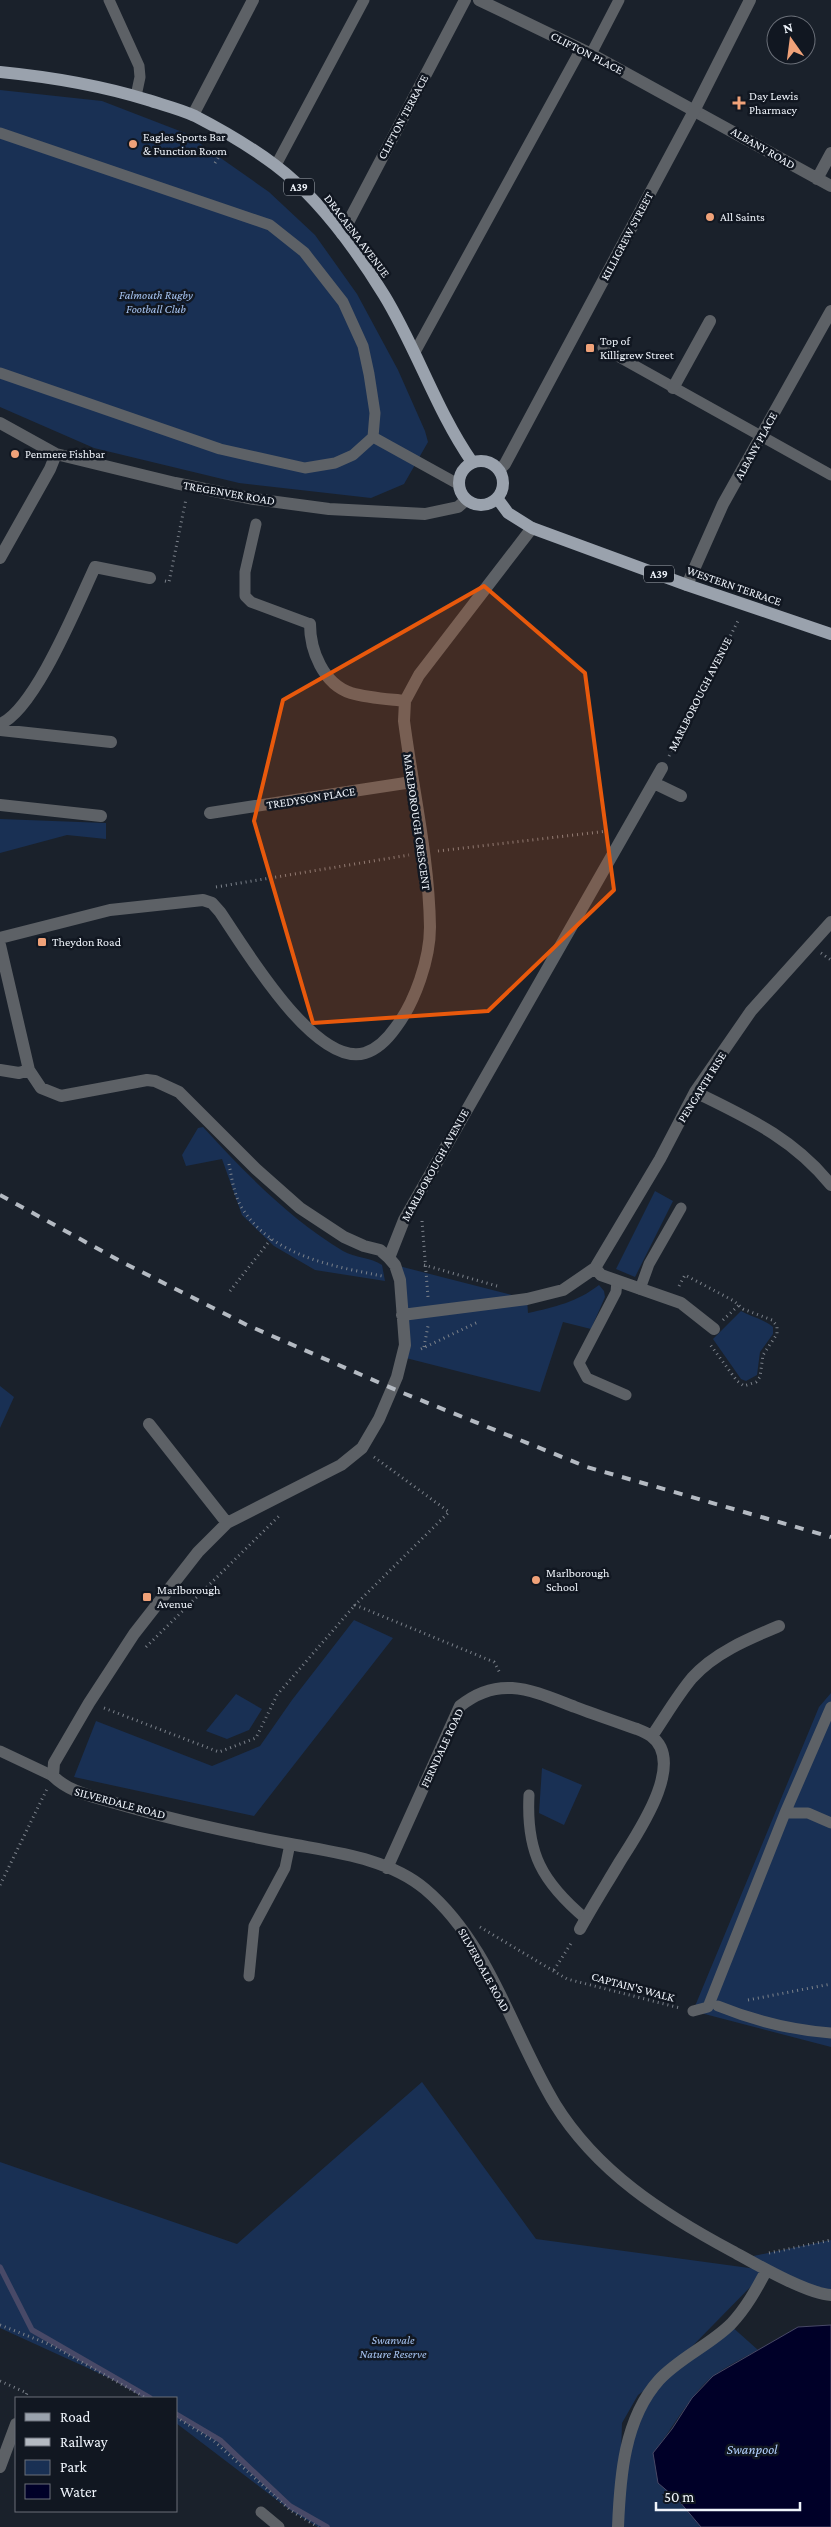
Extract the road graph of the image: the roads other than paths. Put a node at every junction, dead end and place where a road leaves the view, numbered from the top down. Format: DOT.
graph roads {
  1 [pos="109,0"];
  2 [pos="253,0"];
  3 [pos="364,0"];
  4 [pos="465,0"];
  5 [pos="479,0"];
  6 [pos="619,0"];
  7 [pos="750,0"];
  8 [pos="586,52"];
  9 [pos="0,72"];
  10 [pos="136,96"];
  11 [pos="695,110"];
  12 [pos="193,115"];
  13 [pos="0,133"];
  14 [pos="831,153"];
  15 [pos="276,165"];
  16 [pos="817,179"];
  17 [pos="831,186"];
  18 [pos="342,234"];
  19 [pos="831,310"];
  20 [pos="710,321"];
  21 [pos="603,348"];
  22 [pos="415,352"];
  23 [pos="0,373"];
  24 [pos="673,388"];
  25 [pos="0,423"];
  26 [pos="761,436"];
  27 [pos="373,438"];
  28 [pos="56,454"];
  29 [pos="472,462"];
  30 [pos="499,470"];
  31 [pos="831,475"];
  32 [pos="458,484"];
  33 [pos="497,498"];
  34 [pos="466,500"];
  35 [pos="256,524"];
  36 [pos="532,528"];
  37 [pos="0,558"];
  38 [pos="150,578"];
  39 [pos="686,585"];
  40 [pos="310,624"];
  41 [pos="831,634"];
  42 [pos="405,701"];
  43 [pos="0,724"];
  44 [pos="0,730"];
  45 [pos="111,742"];
  46 [pos="662,768"];
  47 [pos="412,782"];
  48 [pos="654,783"];
  49 [pos="680,796"];
  50 [pos="0,806"];
  51 [pos="210,813"];
  52 [pos="101,816"];
  53 [pos="831,922"];
  54 [pos="0,938"];
  55 [pos="0,945"];
  56 [pos="0,1070"];
  57 [pos="29,1070"];
  58 [pos="696,1092"];
  59 [pos="831,1185"];
  60 [pos="681,1208"];
  61 [pos="389,1258"];
  62 [pos="595,1268"];
  63 [pos="618,1281"];
  64 [pos="640,1289"];
  65 [pos="402,1315"];
  66 [pos="714,1329"];
  67 [pos="626,1395"];
  68 [pos="149,1424"];
  69 [pos="227,1523"];
  70 [pos="778,1626"];
  71 [pos="831,1707"];
  72 [pos="652,1736"];
  73 [pos="0,1751"];
  74 [pos="53,1776"];
  75 [pos="529,1796"];
  76 [pos="785,1813"];
  77 [pos="831,1823"];
  78 [pos="290,1844"];
  79 [pos="388,1868"];
  80 [pos="583,1924"];
  81 [pos="250,1976"];
  82 [pos="718,2006"];
  83 [pos="693,2011"];
  84 [pos="831,2034"];
  85 [pos="766,2270"];
  86 [pos="831,2295"];
  87 [pos="15,2427"];
  88 [pos="0,2467"];
  89 [pos="261,2512"];
  90 [pos="278,2527"];
  91 [pos="618,2527"];
  1 -- 10 [label="lane"];
  2 -- 12 [label="street"];
  3 -- 15 [label="lane"];
  4 -- 18 [label="street, CLIFTON TERRACE"];
  5 -- 8 [label="street, CLIFTON PLACE"];
  6 -- 8 [label="lane"];
  7 -- 11 [label="street, KILLIGREW STREET"];
  8 -- 11 [label="street, CLIFTON PLACE"];
  8 -- 22 [label="lane"];
  9 -- 10 [label="main road, DRACAENA AVENUE / A39"];
  10 -- 12 [label="main road, DRACAENA AVENUE / A39"];
  11 -- 16 [label="street, ALBANY ROAD"];
  11 -- 30 [label="street, KILLIGREW STREET"];
  12 -- 15 [label="main road, DRACAENA AVENUE / A39"];
  13 -- 27 [label="lane"];
  14 -- 16 [label="street"];
  15 -- 18 [label="main road, DRACAENA AVENUE / A39"];
  16 -- 17 [label="street, ALBANY ROAD"];
  18 -- 22 [label="main road, DRACAENA AVENUE / A39"];
  19 -- 26 [label="street, ALBANY PLACE"];
  20 -- 24 [label="street"];
  21 -- 24 [label="lane"];
  22 -- 29 [label="main road, DRACAENA AVENUE / A39"];
  23 -- 27 [label="lane"];
  24 -- 26 [label="lane"];
  25 -- 28 [label="street, TREGENVER ROAD"];
  26 -- 31 [label="lane"];
  26 -- 39 [label="street, ALBANY PLACE"];
  27 -- 32 [label="lane"];
  28 -- 34 [label="street, TREGENVER ROAD"];
  28 -- 37 [label="street"];
  29 -- 30 [label="main road"];
  29 -- 32 [label="main road"];
  30 -- 33 [label="main road"];
  32 -- 34 [label="main road"];
  33 -- 34 [label="main road"];
  33 -- 36 [label="main road, WESTERN TERRACE / A39"];
  35 -- 40 [label="lane"];
  36 -- 39 [label="main road, WESTERN TERRACE / A39"];
  36 -- 42 [label="street, MARLBOROUGH CRESCENT"];
  38 -- 43 [label="street"];
  39 -- 41 [label="main road, WESTERN TERRACE / A39"];
  40 -- 42 [label="street"];
  42 -- 47 [label="street, MARLBOROUGH CRESCENT"];
  44 -- 45 [label="street"];
  46 -- 48 [label="street, MARLBOROUGH AVENUE"];
  47 -- 51 [label="street, TREDYSON PLACE"];
  47 -- 54 [label="street, MARLBOROUGH CRESCENT"];
  48 -- 49 [label="street"];
  48 -- 61 [label="street, MARLBOROUGH AVENUE"];
  50 -- 52 [label="street"];
  53 -- 58 [label="street, PENGARTH RISE"];
  55 -- 57 [label="street"];
  56 -- 57 [label="street"];
  57 -- 61 [label="street"];
  58 -- 59 [label="street"];
  58 -- 62 [label="street, PENGARTH RISE"];
  60 -- 64 [label="lane"];
  61 -- 65 [label="street"];
  62 -- 63 [label="street"];
  62 -- 65 [label="street, PENGARTH RISE"];
  63 -- 64 [label="street"];
  63 -- 67 [label="lane"];
  64 -- 66 [label="street"];
  65 -- 69 [label="street"];
  68 -- 69 [label="street"];
  69 -- 74 [label="street"];
  70 -- 72 [label="street"];
  71 -- 76 [label="lane"];
  72 -- 79 [label="street, FERNDALE ROAD"];
  72 -- 80 [label="street"];
  73 -- 74 [label="lane"];
  74 -- 78 [label="street, SILVERDALE ROAD"];
  75 -- 80 [label="lane"];
  76 -- 77 [label="lane"];
  76 -- 83 [label="lane"];
  78 -- 79 [label="street, SILVERDALE ROAD"];
  78 -- 81 [label="lane"];
  79 -- 85 [label="street, SILVERDALE ROAD"];
  82 -- 84 [label="lane"];
  85 -- 86 [label="street, SILVERDALE ROAD"];
  85 -- 91 [label="street"];
  87 -- 88 [label="street"];
  89 -- 90 [label="lane"];
}
